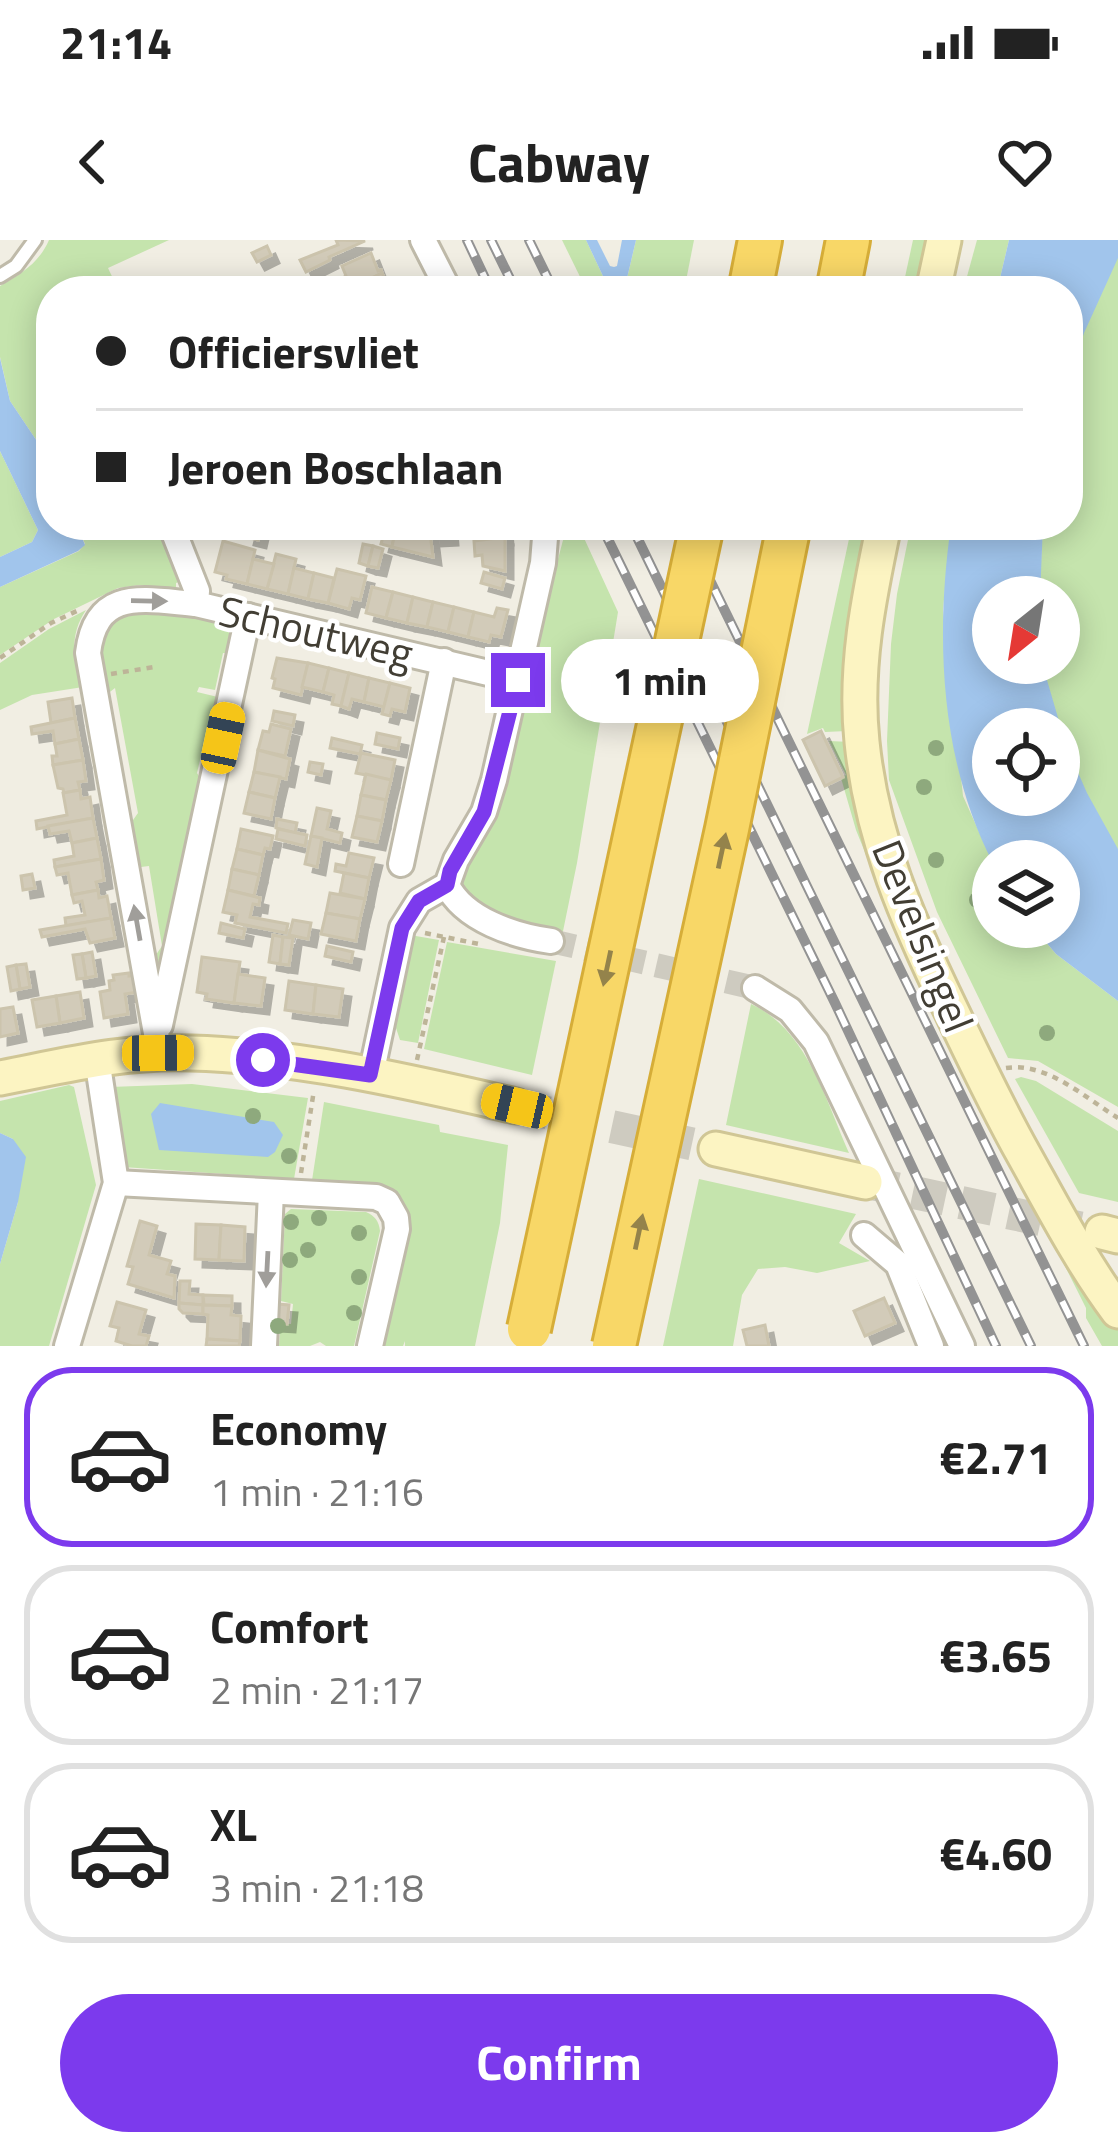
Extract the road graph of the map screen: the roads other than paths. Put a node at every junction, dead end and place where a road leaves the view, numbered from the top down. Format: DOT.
graph roads {
  1 [pos="35,240"];
  2 [pos="423,240"];
  3 [pos="760,240"];
  4 [pos="848,240"];
  5 [pos="944,240"];
  6 [pos="0,276"];
  7 [pos="441,276"];
  8 [pos="753,276"];
  9 [pos="841,276"];
  10 [pos="936,276"];
  11 [pos="177,540"];
  12 [pos="545,540"];
  13 [pos="699,540"];
  14 [pos="786,540"];
  15 [pos="881,540"];
  16 [pos="196,604"];
  17 [pos="248,616"];
  18 [pos="444,661"];
  19 [pos="518,680"];
  20 [pos="400,864"];
  21 [pos="447,885"];
  22 [pos="551,941"];
  23 [pos="755,988"];
  24 [pos="158,1046"];
  25 [pos="97,1059"];
  26 [pos="370,1075"];
  27 [pos="0,1078"];
  28 [pos="517,1106"];
  29 [pos="716,1149"];
  30 [pos="865,1182"];
  31 [pos="116,1183"];
  32 [pos="271,1192"];
  33 [pos="864,1235"];
  34 [pos="1118,1311"];
  35 [pos="527,1338"];
  36 [pos="67,1346"];
  37 [pos="264,1346"];
  38 [pos="370,1346"];
  39 [pos="614,1346"];
  40 [pos="931,1346"];
  41 [pos="962,1346"];
  1 -- 6 [label="lane"];
  2 -- 7 [label="street"];
  3 -- 8 [label="highway"];
  4 -- 9 [label="highway"];
  5 -- 10 [label="street"];
  11 -- 16 [label="street, Schoutweg"];
  12 -- 19 [label="street"];
  13 -- 35 [label="highway, one-way, bridge"];
  39 -- 14 [label="highway, one-way, bridge"];
  15 -- 34 [label="street, Develsingel"];
  16 -- 17 [label="street, Schoutweg"];
  24 -- 16 [label="street, one-way"];
  17 -- 18 [label="street, Schoutweg"];
  17 -- 24 [label="street"];
  18 -- 19 [label="street, Schoutweg"];
  18 -- 20 [label="street"];
  19 -- 21 [label="street"];
  21 -- 22 [label="street"];
  21 -- 26 [label="street"];
  23 -- 41 [label="street"];
  24 -- 25 [label="street"];
  24 -- 26 [label="street"];
  25 -- 27 [label="street"];
  25 -- 31 [label="street"];
  26 -- 28 [label="street"];
  29 -- 30 [label="street"];
  31 -- 32 [label="street"];
  31 -- 36 [label="street"];
  32 -- 37 [label="street, one-way"];
  32 -- 38 [label="street"];
  33 -- 40 [label="street"];
}
